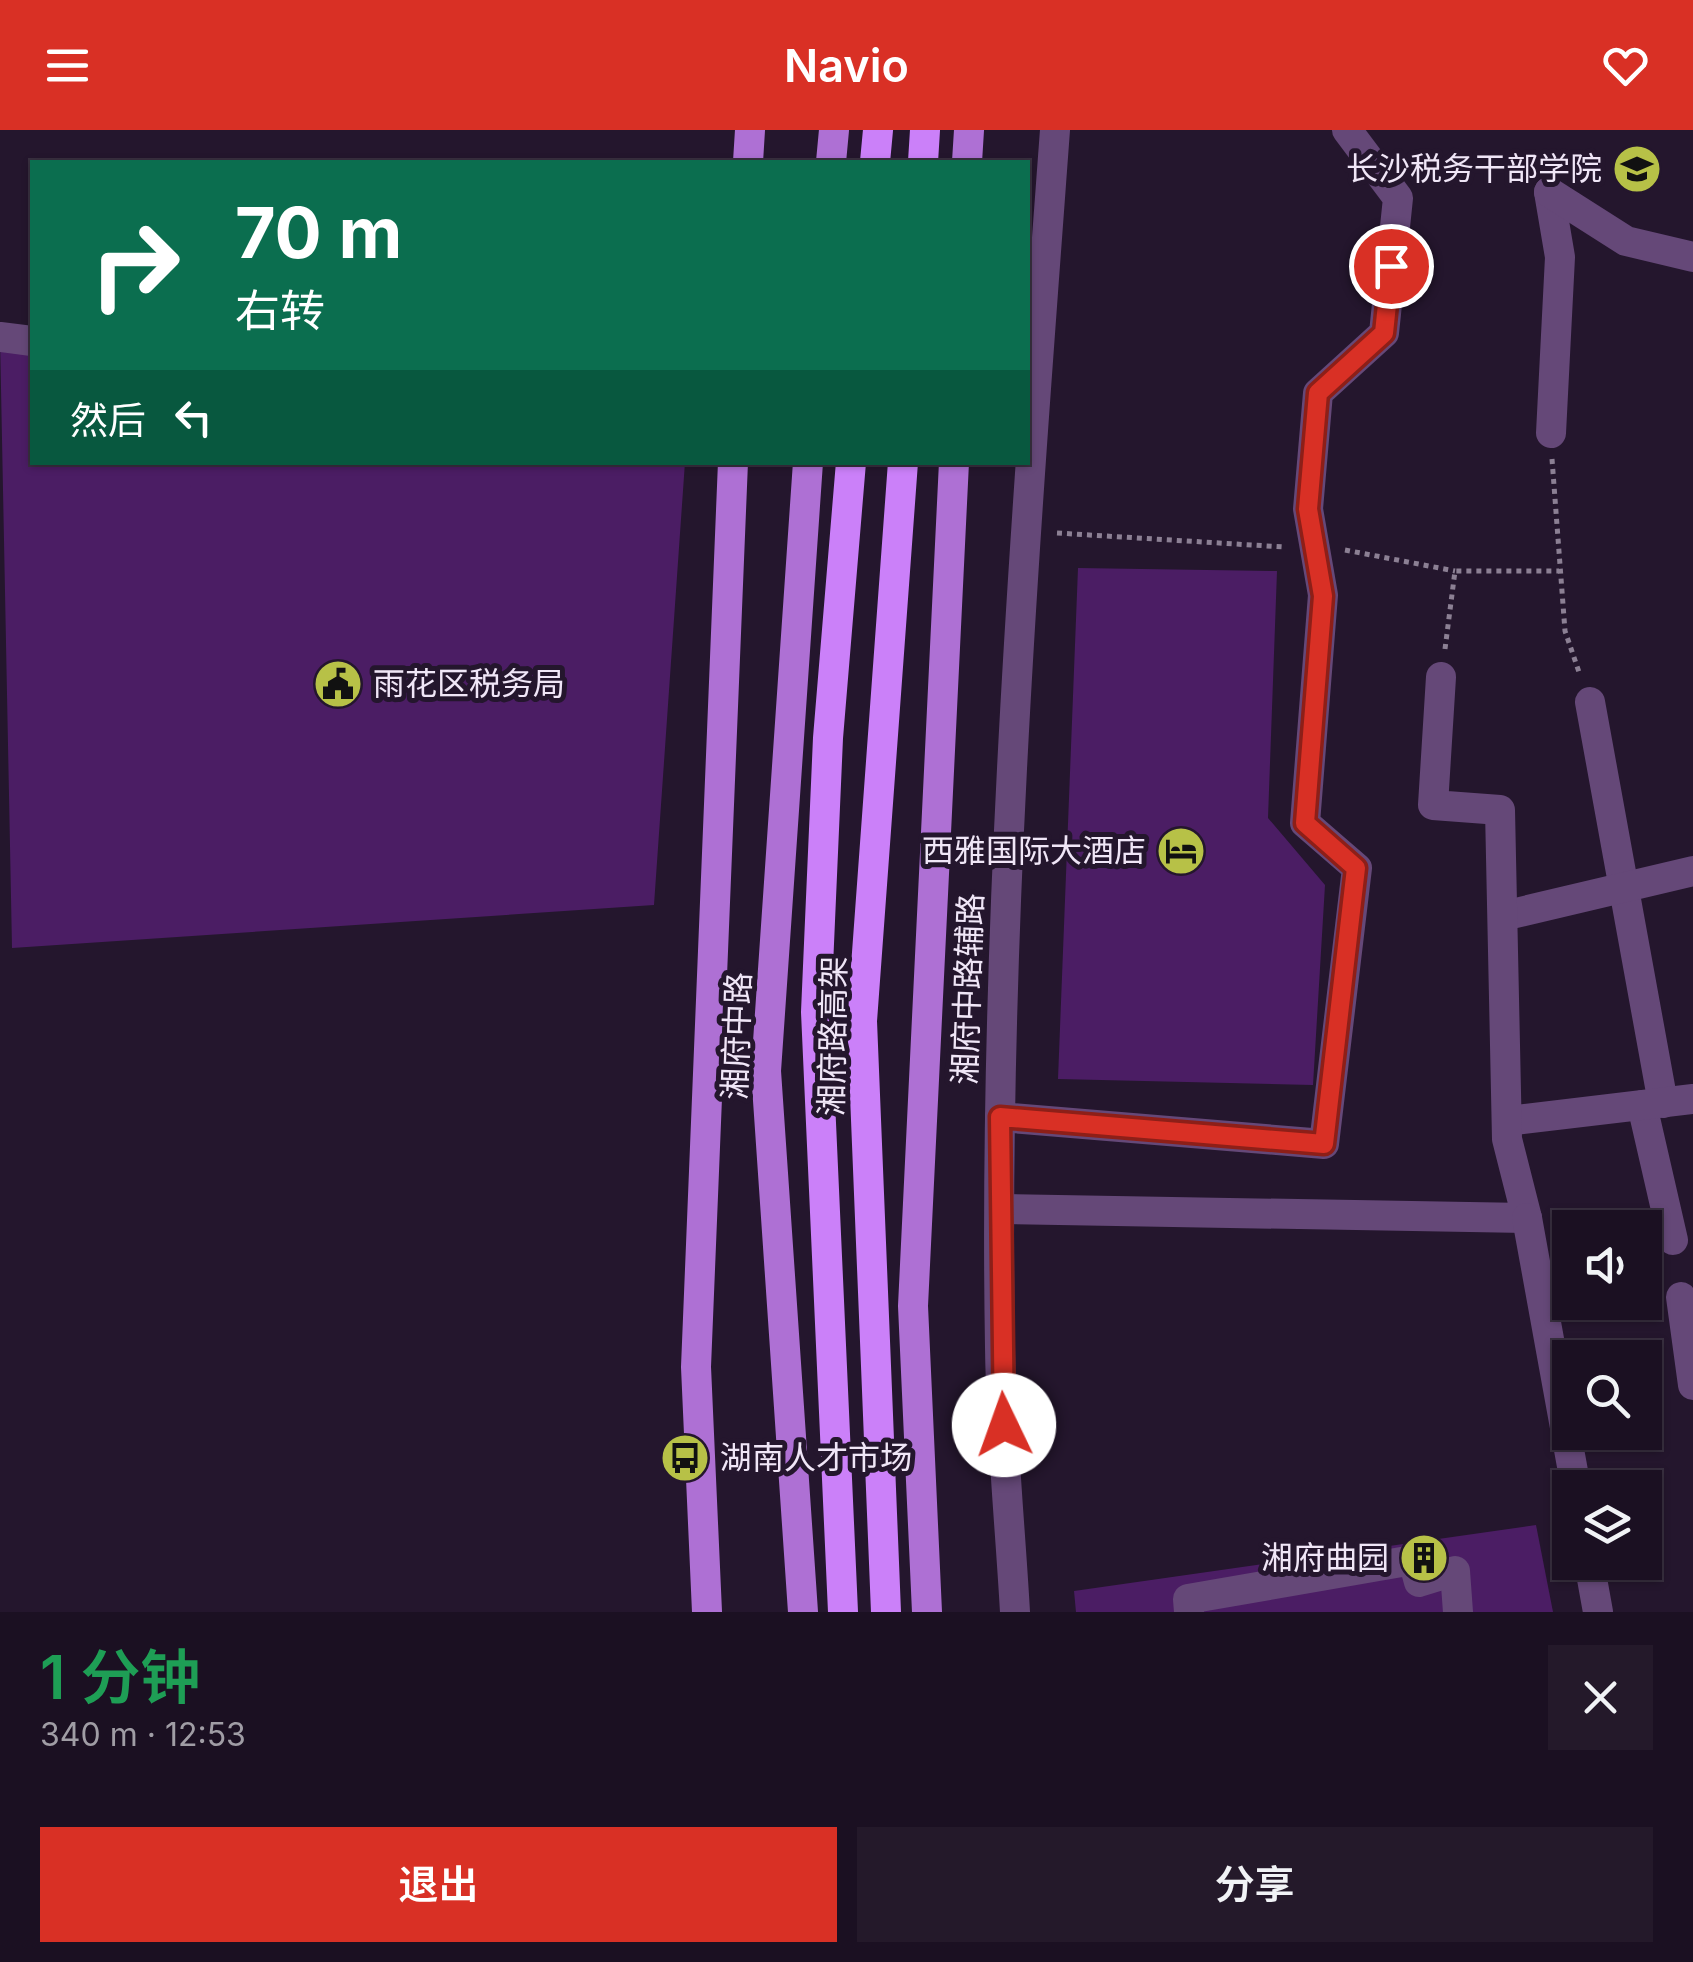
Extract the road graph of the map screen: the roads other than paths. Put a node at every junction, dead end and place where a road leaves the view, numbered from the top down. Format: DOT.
graph roads {
  1 [pos="750,130"];
  2 [pos="834,130"];
  3 [pos="878,130"];
  4 [pos="926,130"];
  5 [pos="968,130"];
  6 [pos="1055,130"];
  7 [pos="1347,130"];
  8 [pos="748,160"];
  9 [pos="831,160"];
  10 [pos="875,160"];
  11 [pos="923,160"];
  12 [pos="967,160"];
  13 [pos="1693,257"];
  14 [pos="0,337"];
  15 [pos="30,341"];
  16 [pos="1552,433"];
  17 [pos="733,465"];
  18 [pos="808,465"];
  19 [pos="850,465"];
  20 [pos="903,465"];
  21 [pos="954,465"];
  22 [pos="1441,677"];
  23 [pos="1590,702"];
  24 [pos="1693,871"];
  25 [pos="1624,888"];
  26 [pos="1503,916"];
  27 [pos="1666,1102"];
  28 [pos="1000,1117"];
  29 [pos="1507,1121"];
  30 [pos="1000,1209"];
  31 [pos="1527,1218"];
  32 [pos="1673,1240"];
  33 [pos="1682,1297"];
  34 [pos="1693,1385"];
  35 [pos="1573,1470"];
  36 [pos="1593,1580"];
  37 [pos="707,1612"];
  38 [pos="803,1612"];
  39 [pos="844,1612"];
  40 [pos="886,1612"];
  41 [pos="927,1612"];
  42 [pos="1015,1612"];
  43 [pos="1189,1612"];
  44 [pos="1458,1612"];
  45 [pos="1598,1612"];
  1 -- 8 [label="main road"];
  2 -- 9 [label="main road"];
  3 -- 10 [label="highway"];
  4 -- 11 [label="highway"];
  5 -- 12 [label="main road"];
  6 -- 28 [label="street, 湘府中路辅路"];
  7 -- 28 [label="street"];
  13 -- 16 [label="street"];
  14 -- 15 [label="street"];
  17 -- 37 [label="main road"];
  18 -- 38 [label="main road, 湘府中路"];
  19 -- 39 [label="highway, 湘府路高架"];
  20 -- 40 [label="highway, 湘府路高架"];
  21 -- 41 [label="main road"];
  22 -- 26 [label="street"];
  23 -- 25 [label="street"];
  24 -- 25 [label="street"];
  25 -- 26 [label="street"];
  25 -- 27 [label="street"];
  26 -- 29 [label="street"];
  27 -- 29 [label="street"];
  27 -- 32 [label="street"];
  28 -- 30 [label="street, 湘府中路辅路"];
  29 -- 31 [label="street"];
  30 -- 31 [label="street"];
  30 -- 42 [label="street, 湘府中路辅路"];
  31 -- 35 [label="street"];
  33 -- 34 [label="street"];
  36 -- 45 [label="street"];
  43 -- 44 [label="street"];
}
